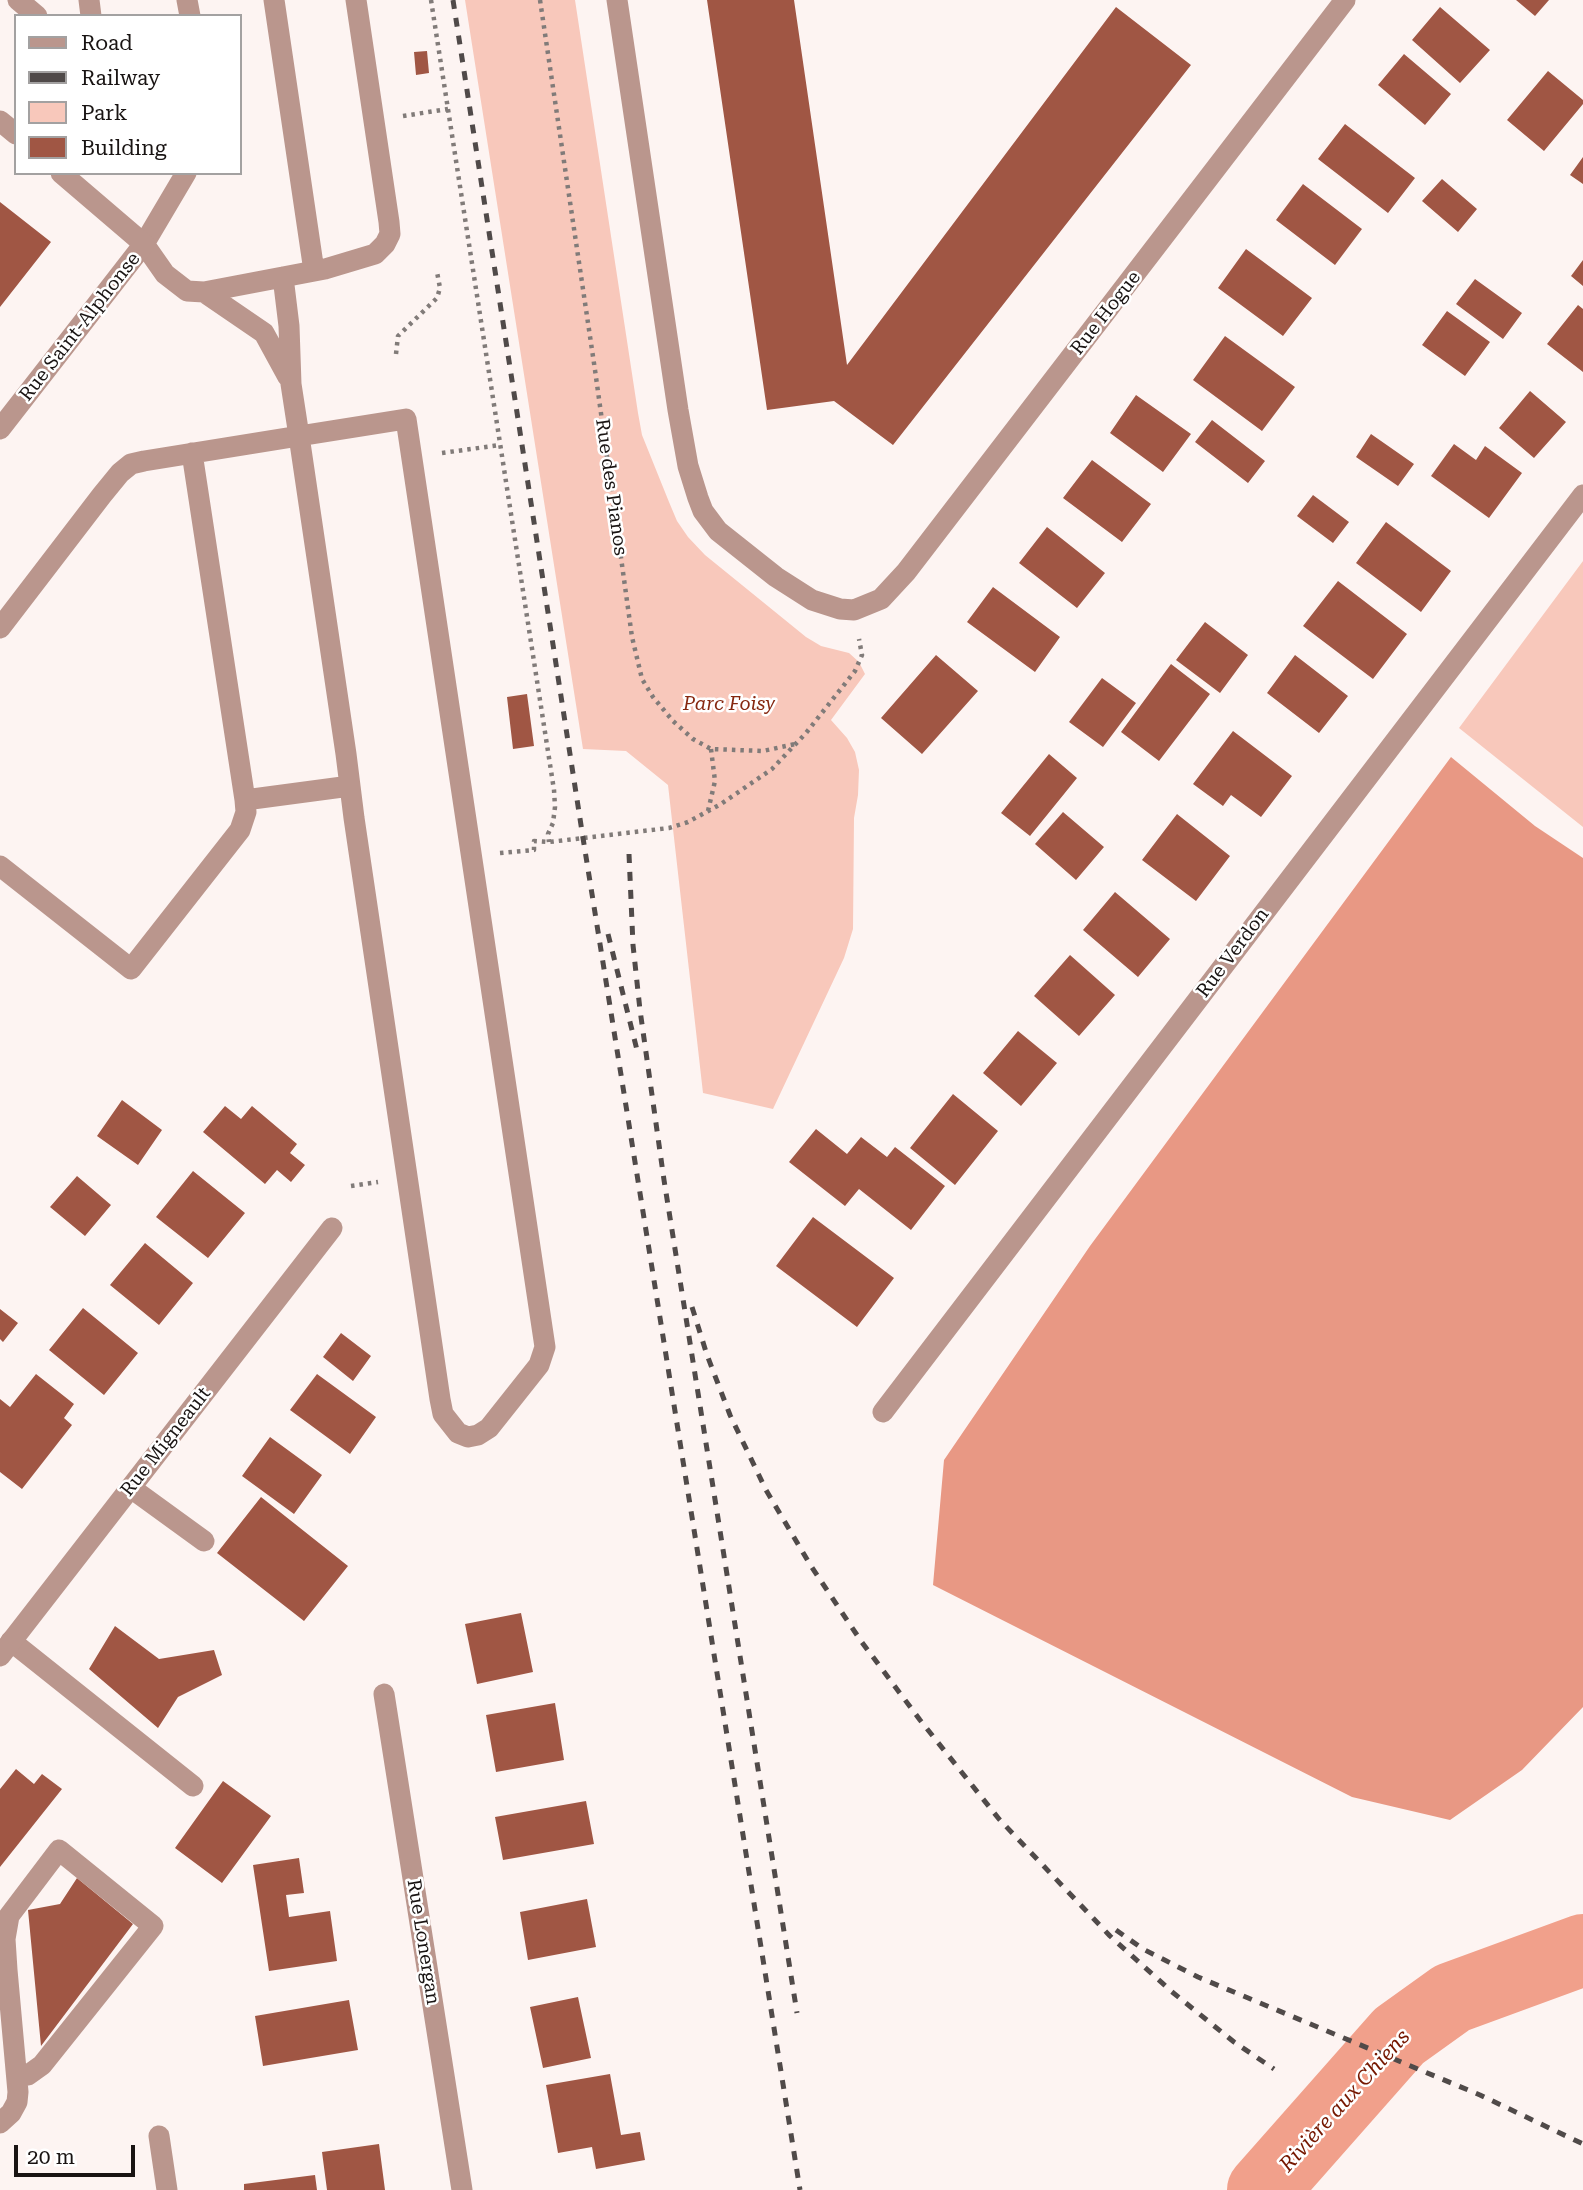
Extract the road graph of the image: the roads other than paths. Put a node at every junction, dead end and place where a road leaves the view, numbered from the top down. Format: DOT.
graph roads {
  1 [pos="18,0"];
  2 [pos="274,0"];
  3 [pos="356,0"];
  4 [pos="617,0"];
  5 [pos="1345,0"];
  6 [pos="35,14"];
  7 [pos="0,121"];
  8 [pos="14,132"];
  9 [pos="63,175"];
  10 [pos="185,175"];
  11 [pos="144,244"];
  12 [pos="314,271"];
  13 [pos="283,277"];
  14 [pos="204,292"];
  15 [pos="291,384"];
  16 [pos="0,428"];
  17 [pos="299,436"];
  18 [pos="192,453"];
  19 [pos="1583,495"];
  20 [pos="0,628"];
  21 [pos="350,786"];
  22 [pos="245,800"];
  23 [pos="0,866"];
  24 [pos="332,1228"];
  25 [pos="883,1412"];
  26 [pos="131,1488"];
  27 [pos="204,1541"];
  28 [pos="6,1648"];
  29 [pos="384,1694"];
  30 [pos="193,1786"];
  31 [pos="3,1971"];
  32 [pos="17,2077"];
  33 [pos="0,2123"];
  34 [pos="159,2136"];
  35 [pos="167,2190"];
  36 [pos="462,2190"];
  1 -- 6 [label="street"];
  2 -- 12 [label="street"];
  3 -- 12 [label="street"];
  4 -- 5 [label="street, Rue Hogue"];
  7 -- 8 [label="street"];
  9 -- 11 [label="street, Rue Saint-Alphonse"];
  10 -- 11 [label="street"];
  11 -- 14 [label="street"];
  11 -- 16 [label="street, Rue Saint-Alphonse"];
  12 -- 13 [label="street"];
  13 -- 14 [label="street"];
  13 -- 15 [label="street"];
  14 -- 15 [label="street"];
  15 -- 17 [label="street"];
  17 -- 18 [label="street"];
  17 -- 21 [label="street"];
  17 -- 21 [label="street"];
  18 -- 20 [label="street"];
  18 -- 22 [label="street"];
  19 -- 25 [label="street, Rue Verdon"];
  21 -- 22 [label="street"];
  22 -- 23 [label="street"];
  24 -- 26 [label="street, Rue Migneault"];
  26 -- 27 [label="street"];
  26 -- 28 [label="street, Rue Migneault"];
  28 -- 30 [label="street"];
  29 -- 36 [label="street, Rue Lonergan"];
  31 -- 32 [label="street"];
  31 -- 32 [label="street"];
  32 -- 33 [label="street"];
  34 -- 35 [label="street"];
}
